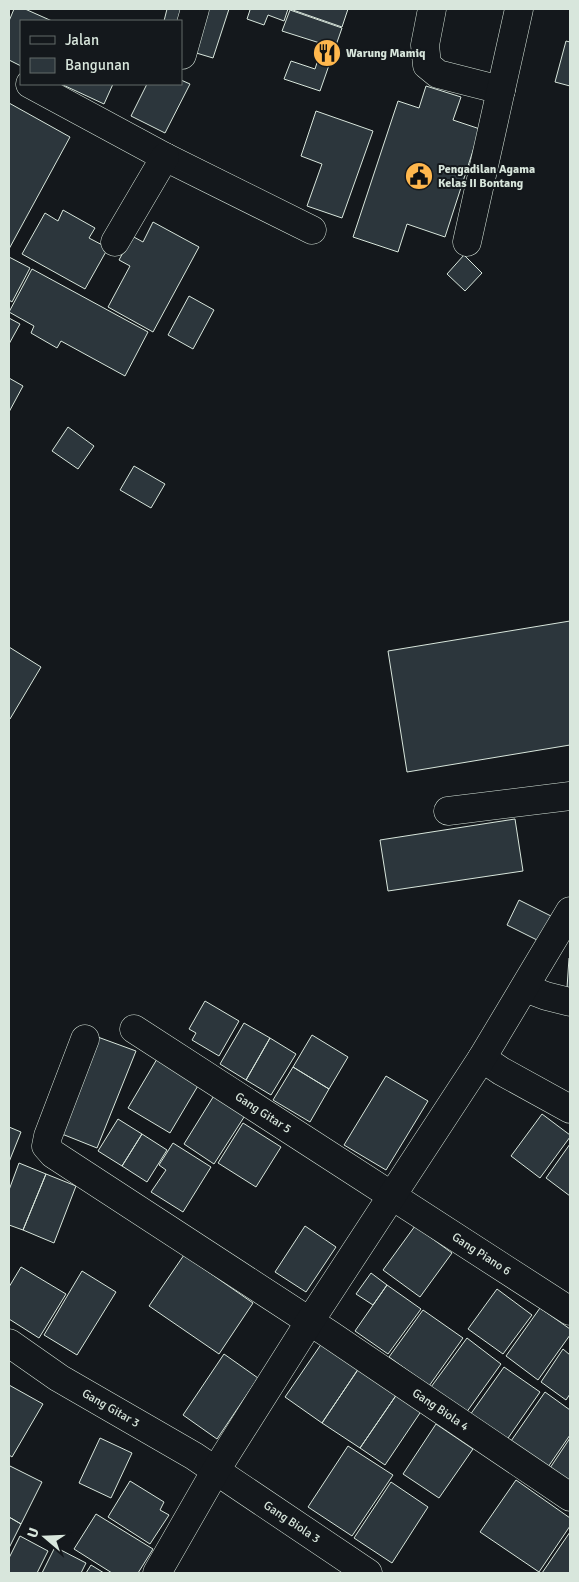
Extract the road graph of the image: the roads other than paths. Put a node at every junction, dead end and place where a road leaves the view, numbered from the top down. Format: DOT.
graph roads {
  1 [pos="195,9"];
  2 [pos="432,9"];
  3 [pos="519,9"];
  4 [pos="182,55"];
  5 [pos="32,85"];
  6 [pos="501,90"];
  7 [pos="165,157"];
  8 [pos="312,230"];
  9 [pos="115,242"];
  10 [pos="467,242"];
  11 [pos="570,796"];
  12 [pos="448,811"];
  13 [pos="570,912"];
  14 [pos="544,994"];
  15 [pos="134,1029"];
  16 [pos="85,1039"];
  17 [pos="491,1064"];
  18 [pos="570,1108"];
  19 [pos="405,1205"];
  20 [pos="570,1311"];
  21 [pos="320,1327"];
  22 [pos="9,1344"];
  23 [pos="226,1477"];
  24 [pos="570,1497"];
  25 [pos="157,1573"];
  26 [pos="368,1573"];
  1 -- 4 [label="street"];
  2 -- 6 [label="street"];
  3 -- 6 [label="street"];
  5 -- 7 [label="street"];
  6 -- 10 [label="street"];
  7 -- 8 [label="street"];
  7 -- 9 [label="street"];
  11 -- 12 [label="street"];
  13 -- 14 [label="street"];
  14 -- 17 [label="street"];
  15 -- 19 [label="street, Gang Gitar 5"];
  16 -- 21 [label="street, Gang Biola 4"];
  17 -- 18 [label="street"];
  17 -- 19 [label="street"];
  19 -- 20 [label="street, Gang Piano 6"];
  19 -- 21 [label="street"];
  21 -- 23 [label="street"];
  21 -- 24 [label="street, Gang Biola 4"];
  22 -- 23 [label="street, Gang Gitar 3"];
  23 -- 25 [label="street"];
  23 -- 26 [label="street, Gang Biola 3"];
}
